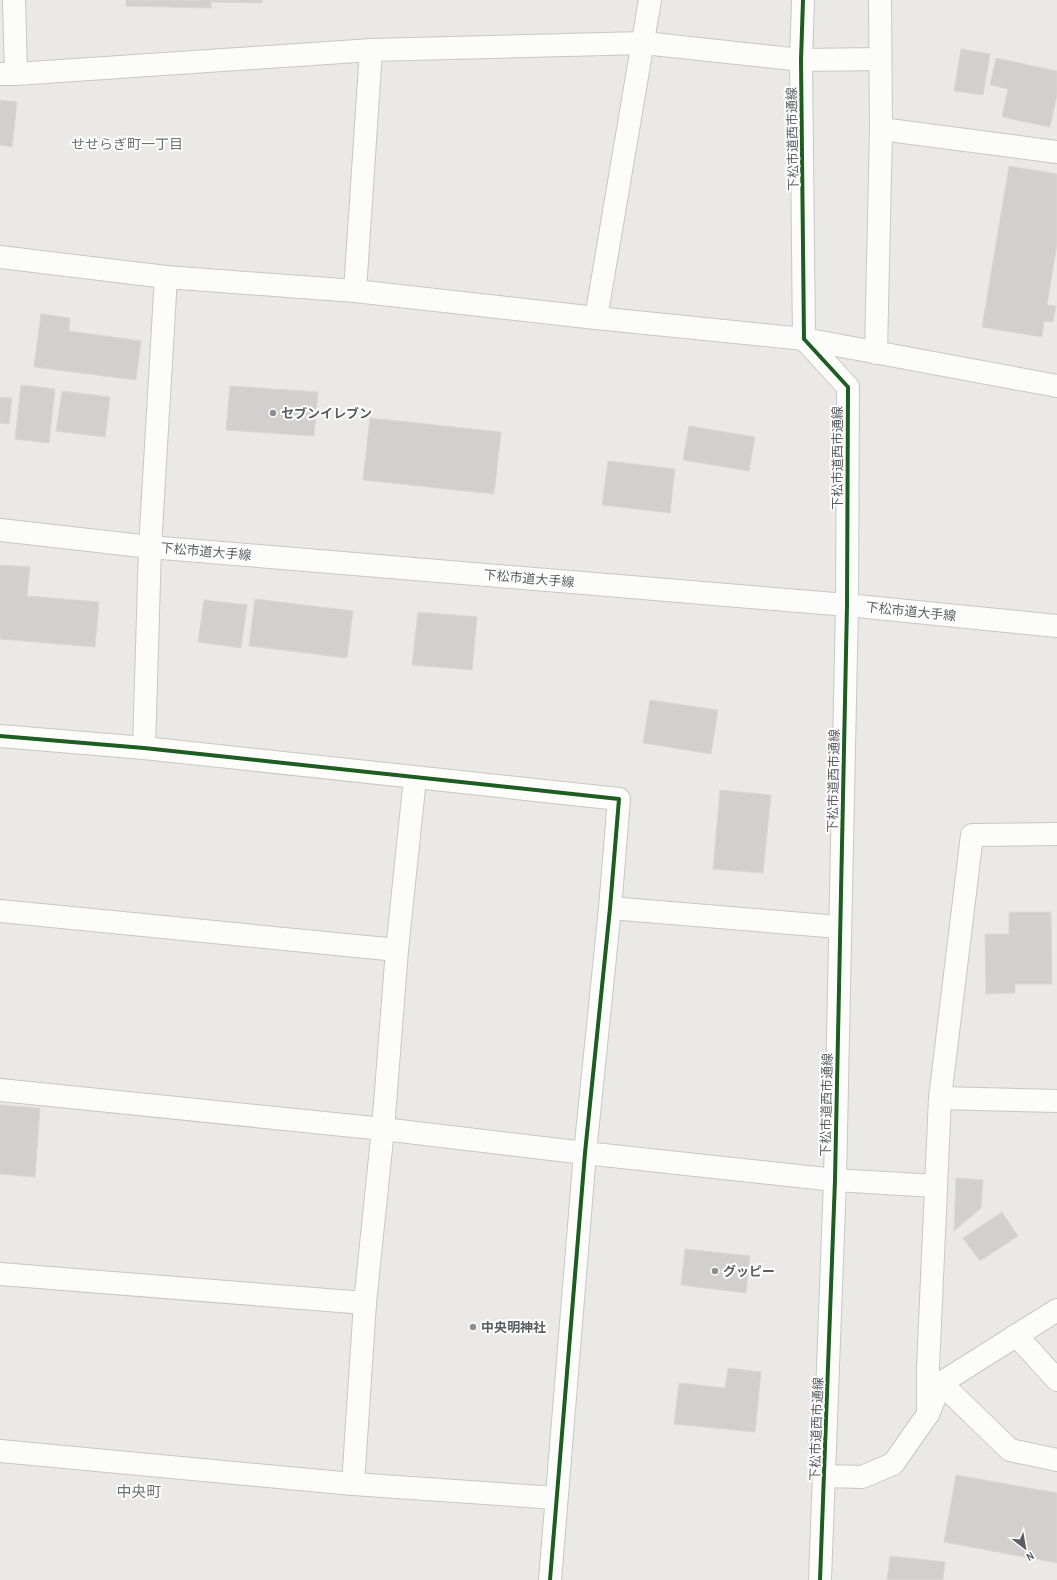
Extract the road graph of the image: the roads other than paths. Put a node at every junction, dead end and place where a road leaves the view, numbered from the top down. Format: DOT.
graph roads {
  1 [pos="14,0"];
  2 [pos="650,0"];
  3 [pos="803,0"];
  4 [pos="880,0"];
  5 [pos="644,43"];
  6 [pos="371,50"];
  7 [pos="880,59"];
  8 [pos="801,60"];
  9 [pos="8,74"];
  10 [pos="881,129"];
  11 [pos="1057,152"];
  12 [pos="0,257"];
  13 [pos="166,277"];
  14 [pos="355,291"];
  15 [pos="596,318"];
  16 [pos="804,339"];
  17 [pos="876,352"];
  18 [pos="1057,386"];
  19 [pos="0,530"];
  20 [pos="150,546"];
  21 [pos="847,605"];
  22 [pos="1057,626"];
  23 [pos="0,736"];
  24 [pos="144,748"];
  25 [pos="415,778"];
  26 [pos="1057,834"];
  27 [pos="610,908"];
  28 [pos="0,911"];
  29 [pos="839,927"];
  30 [pos="397,950"];
  31 [pos="0,1090"];
  32 [pos="940,1098"];
  33 [pos="1057,1101"];
  34 [pos="383,1129"];
  35 [pos="585,1153"];
  36 [pos="835,1180"];
  37 [pos="935,1186"];
  38 [pos="0,1274"];
  39 [pos="365,1303"];
  40 [pos="1057,1310"];
  41 [pos="1016,1334"];
  42 [pos="1057,1380"];
  43 [pos="941,1382"];
  44 [pos="928,1414"];
  45 [pos="0,1451"];
  46 [pos="1057,1460"];
  47 [pos="824,1476"];
  48 [pos="353,1484"];
  49 [pos="556,1498"];
  50 [pos="550,1580"];
  51 [pos="820,1580"];
  1 -- 9 [label="street"];
  2 -- 5 [label="street"];
  3 -- 8 [label="street, 下松市道西市通線"];
  4 -- 7 [label="street"];
  5 -- 6 [label="street"];
  5 -- 8 [label="street"];
  5 -- 15 [label="street"];
  6 -- 9 [label="street"];
  6 -- 14 [label="street"];
  7 -- 8 [label="street"];
  7 -- 10 [label="street"];
  8 -- 16 [label="street, 下松市道西市通線"];
  10 -- 11 [label="street"];
  10 -- 17 [label="street"];
  12 -- 13 [label="street"];
  13 -- 14 [label="street"];
  13 -- 20 [label="street"];
  14 -- 15 [label="street"];
  15 -- 16 [label="street"];
  16 -- 17 [label="street"];
  16 -- 21 [label="street, 下松市道西市通線"];
  17 -- 18 [label="street"];
  19 -- 20 [label="street, 下松市道大手線"];
  20 -- 21 [label="street, 下松市道大手線"];
  20 -- 24 [label="street"];
  21 -- 22 [label="street, 下松市道大手線"];
  21 -- 29 [label="street, 下松市道西市通線"];
  23 -- 24 [label="street"];
  24 -- 25 [label="street"];
  25 -- 27 [label="street"];
  25 -- 30 [label="street"];
  26 -- 32 [label="street"];
  27 -- 29 [label="street"];
  27 -- 35 [label="street"];
  28 -- 30 [label="street"];
  29 -- 36 [label="street, 下松市道西市通線"];
  30 -- 34 [label="street"];
  31 -- 34 [label="street"];
  32 -- 33 [label="street"];
  32 -- 37 [label="street"];
  34 -- 35 [label="street"];
  34 -- 39 [label="street"];
  35 -- 36 [label="street"];
  35 -- 49 [label="street"];
  36 -- 37 [label="street"];
  36 -- 47 [label="street, 下松市道西市通線"];
  37 -- 44 [label="street"];
  38 -- 39 [label="street"];
  39 -- 48 [label="street"];
  40 -- 41 [label="street"];
  41 -- 42 [label="street"];
  41 -- 43 [label="street"];
  43 -- 44 [label="street"];
  43 -- 46 [label="street"];
  44 -- 47 [label="street"];
  45 -- 48 [label="street"];
  47 -- 51 [label="street, 下松市道西市通線"];
  48 -- 49 [label="street"];
  49 -- 50 [label="street"];
}
